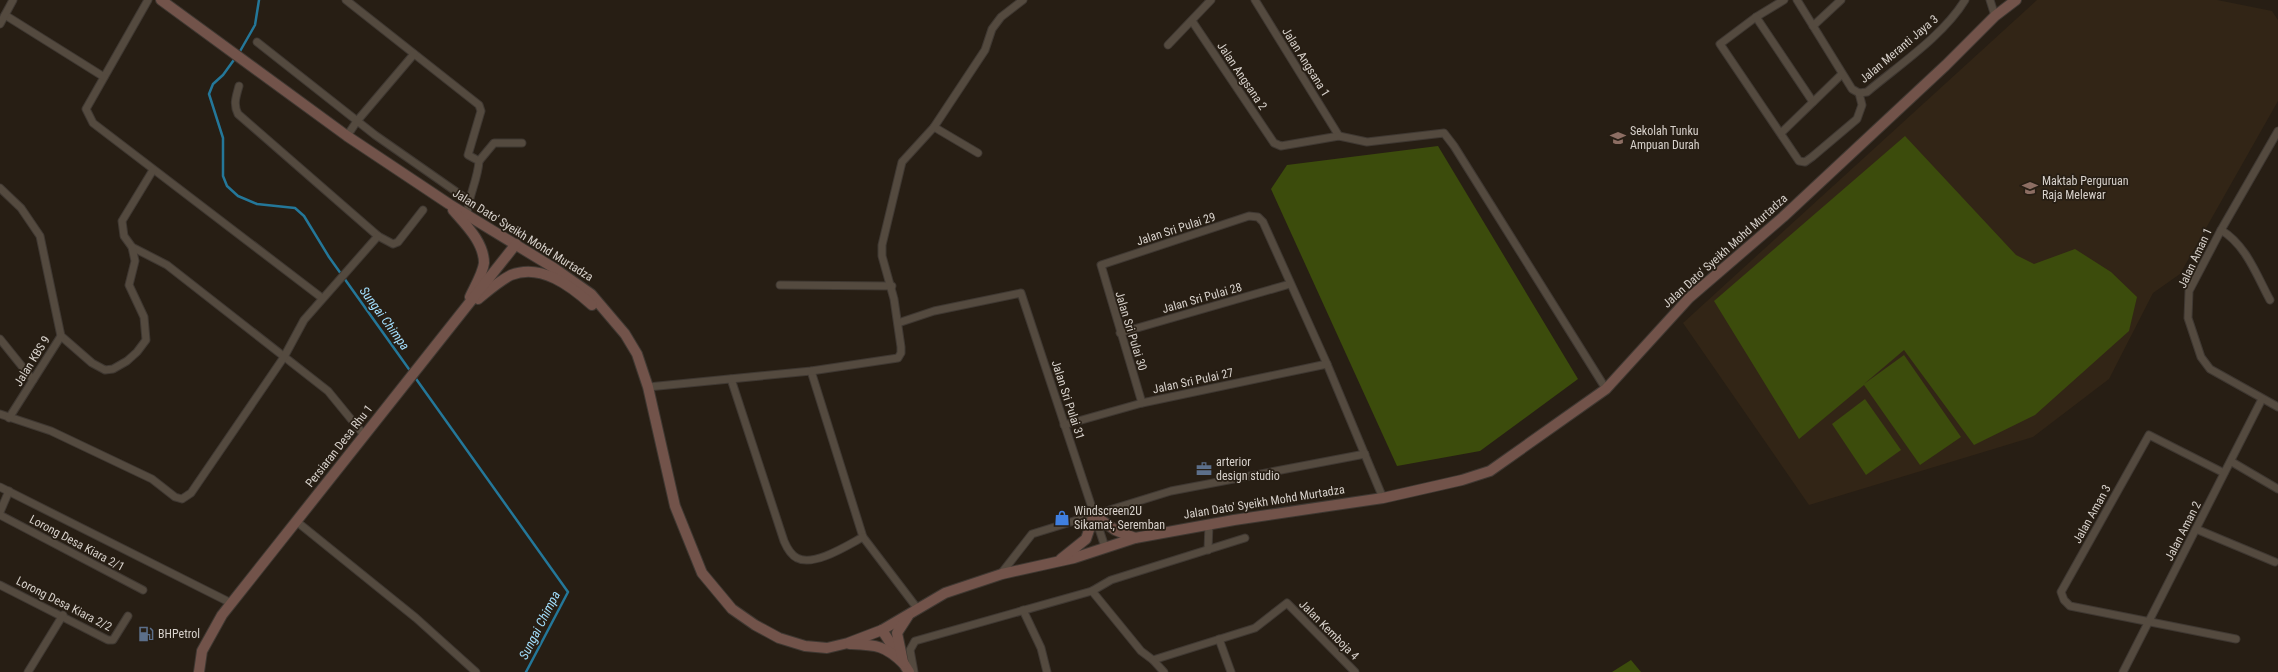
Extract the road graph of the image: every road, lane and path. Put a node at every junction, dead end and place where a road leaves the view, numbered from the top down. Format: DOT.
graph roads {
  1 [pos="13,0"];
  2 [pos="148,0"];
  3 [pos="161,0"];
  4 [pos="346,0"];
  5 [pos="1023,0"];
  6 [pos="1211,0"];
  7 [pos="1255,0"];
  8 [pos="1784,0"];
  9 [pos="1797,0"];
  10 [pos="1841,0"];
  11 [pos="1966,0"];
  12 [pos="1990,0"];
  13 [pos="2016,0"];
  14 [pos="4,16"];
  15 [pos="1995,16"];
  16 [pos="1756,17"];
  17 [pos="1192,21"];
  18 [pos="0,24"];
  19 [pos="1813,26"];
  20 [pos="257,42"];
  21 [pos="1168,45"];
  22 [pos="414,54"];
  23 [pos="1842,74"];
  24 [pos="104,77"];
  25 [pos="239,86"];
  26 [pos="1859,93"];
  27 [pos="1813,102"];
  28 [pos="357,121"];
  29 [pos="934,126"];
  30 [pos="2278,131"];
  31 [pos="1781,133"];
  32 [pos="347,136"];
  33 [pos="1339,136"];
  34 [pos="522,143"];
  35 [pos="978,153"];
  36 [pos="479,161"];
  37 [pos="154,170"];
  38 [pos="0,188"];
  39 [pos="468,200"];
  40 [pos="449,204"];
  41 [pos="423,210"];
  42 [pos="467,215"];
  43 [pos="2220,230"];
  44 [pos="378,236"];
  45 [pos="516,244"];
  46 [pos="132,247"];
  47 [pos="1100,265"];
  48 [pos="1290,284"];
  49 [pos="780,286"];
  50 [pos="892,286"];
  51 [pos="322,298"];
  52 [pos="2270,300"];
  53 [pos="465,308"];
  54 [pos="898,323"];
  55 [pos="625,334"];
  56 [pos="1120,334"];
  57 [pos="61,336"];
  58 [pos="0,339"];
  59 [pos="284,357"];
  60 [pos="1327,364"];
  61 [pos="811,371"];
  62 [pos="731,379"];
  63 [pos="33,380"];
  64 [pos="648,387"];
  65 [pos="1606,389"];
  66 [pos="2262,399"];
  67 [pos="1142,403"];
  68 [pos="2278,407"];
  69 [pos="0,414"];
  70 [pos="9,418"];
  71 [pos="1064,425"];
  72 [pos="364,435"];
  73 [pos="1365,454"];
  74 [pos="2232,462"];
  75 [pos="2224,473"];
  76 [pos="0,487"];
  77 [pos="2278,489"];
  78 [pos="9,491"];
  79 [pos="1383,498"];
  80 [pos="0,512"];
  81 [pos="0,515"];
  82 [pos="1094,515"];
  83 [pos="296,521"];
  84 [pos="1209,524"];
  85 [pos="2196,529"];
  86 [pos="863,537"];
  87 [pos="1135,538"];
  88 [pos="1245,538"];
  89 [pos="1104,547"];
  90 [pos="1208,550"];
  91 [pos="1058,562"];
  92 [pos="2275,562"];
  93 [pos="1000,575"];
  94 [pos="0,585"];
  95 [pos="143,590"];
  96 [pos="1092,591"];
  97 [pos="231,603"];
  98 [pos="915,610"];
  99 [pos="1023,610"];
  100 [pos="63,615"];
  101 [pos="128,616"];
  102 [pos="2150,622"];
  103 [pos="882,630"];
  104 [pos="2236,638"];
  105 [pos="1219,639"];
  106 [pos="848,643"];
  107 [pos="1153,660"];
  108 [pos="906,668"];
  109 [pos="28,672"];
  110 [pos="199,672"];
  111 [pos="476,672"];
  112 [pos="914,672"];
  113 [pos="1047,672"];
  114 [pos="1164,672"];
  115 [pos="1231,672"];
  116 [pos="1355,672"];
  117 [pos="2123,672"];
  1 -- 14 [label="street"];
  2 -- 24 [label="street"];
  3 -- 32 [label="main road, Jalan Dato' Syeikh Mohd Murtadza"];
  4 -- 22 [label="street"];
  5 -- 29 [label="street"];
  6 -- 17 [label="street"];
  7 -- 33 [label="street, Jalan Angsana 1"];
  8 -- 16 [label="street"];
  9 -- 19 [label="street"];
  10 -- 19 [label="street"];
  11 -- 26 [label="street, Jalan Meranti Jaya 3"];
  12 -- 15 [label="street"];
  13 -- 15 [label="main road, Jalan Dato' Syeikh Mohd Murtadza"];
  14 -- 18 [label="street"];
  14 -- 24 [label="street"];
  15 -- 65 [label="main road, Jalan Dato' Syeikh Mohd Murtadza"];
  16 -- 27 [label="street"];
  16 -- 31 [label="street"];
  17 -- 21 [label="street"];
  17 -- 33 [label="street, Jalan Angsana 2"];
  19 -- 23 [label="street"];
  20 -- 28 [label="street"];
  22 -- 28 [label="street"];
  22 -- 36 [label="street"];
  23 -- 26 [label="street"];
  23 -- 27 [label="street"];
  24 -- 37 [label="street"];
  25 -- 44 [label="street"];
  26 -- 31 [label="street"];
  27 -- 31 [label="street"];
  28 -- 32 [label="street"];
  28 -- 39 [label="street"];
  29 -- 35 [label="street"];
  29 -- 50 [label="street"];
  30 -- 43 [label="street, Jalan Aman 1"];
  32 -- 40 [label="main road, Jalan Dato' Syeikh Mohd Murtadza"];
  33 -- 65 [label="street"];
  34 -- 36 [label="street"];
  36 -- 39 [label="street"];
  37 -- 46 [label="street"];
  37 -- 51 [label="street"];
  38 -- 57 [label="street"];
  39 -- 42 [label="street"];
  40 -- 42 [label="main road, Jalan Dato' Syeikh Mohd Murtadza"];
  40 -- 53 [label="main road"];
  41 -- 44 [label="street"];
  42 -- 45 [label="main road, Jalan Dato' Syeikh Mohd Murtadza"];
  43 -- 52 [label="street"];
  43 -- 66 [label="street, Jalan Aman 1"];
  44 -- 51 [label="street"];
  45 -- 53 [label="main road, Persiaran Desa Rhu 1"];
  45 -- 55 [label="main road, Jalan Dato' Syeikh Mohd Murtadza"];
  46 -- 57 [label="street"];
  46 -- 59 [label="street"];
  47 -- 48 [label="street, Jalan Sri Pulai 29"];
  47 -- 56 [label="street, Jalan Sri Pulai 30"];
  48 -- 56 [label="street, Jalan Sri Pulai 28"];
  48 -- 60 [label="street"];
  49 -- 50 [label="street"];
  50 -- 54 [label="street"];
  51 -- 59 [label="street"];
  53 -- 55 [label="main road"];
  53 -- 72 [label="main road, Persiaran Desa Rhu 1"];
  54 -- 61 [label="street"];
  54 -- 71 [label="street, Jalan Sri Pulai 31"];
  55 -- 64 [label="main road, Jalan Dato' Syeikh Mohd Murtadza"];
  56 -- 67 [label="street, Jalan Sri Pulai 30"];
  57 -- 63 [label="street, Jalan KBS 9"];
  58 -- 63 [label="street"];
  59 -- 70 [label="street"];
  59 -- 72 [label="street"];
  60 -- 67 [label="street, Jalan Sri Pulai 27"];
  60 -- 73 [label="street"];
  61 -- 62 [label="street"];
  61 -- 86 [label="street"];
  62 -- 64 [label="street"];
  62 -- 86 [label="street"];
  63 -- 70 [label="street, Jalan KBS 9"];
  64 -- 106 [label="main road, Jalan Dato' Syeikh Mohd Murtadza"];
  65 -- 79 [label="main road, Jalan Dato' Syeikh Mohd Murtadza"];
  66 -- 68 [label="street, Jalan Aman 1"];
  66 -- 74 [label="street, Jalan Aman 2"];
  67 -- 71 [label="street, Jalan Sri Pulai 27"];
  69 -- 70 [label="street"];
  71 -- 82 [label="street, Jalan Sri Pulai 31"];
  72 -- 83 [label="main road, Persiaran Desa Rhu 1"];
  73 -- 79 [label="street"];
  73 -- 82 [label="street"];
  74 -- 75 [label="street, Jalan Aman 2"];
  74 -- 77 [label="street"];
  75 -- 85 [label="street, Jalan Aman 2"];
  75 -- 102 [label="street, Jalan Aman 3"];
  76 -- 78 [label="street"];
  78 -- 80 [label="street"];
  78 -- 97 [label="street"];
  79 -- 84 [label="main road, Jalan Dato' Syeikh Mohd Murtadza"];
  81 -- 95 [label="street, Lorong Desa Kiara 2/1"];
  82 -- 87 [label="main road"];
  82 -- 89 [label="street, Jalan Sri Pulai 31"];
  82 -- 91 [label="main road"];
  82 -- 93 [label="street"];
  83 -- 97 [label="main road, Persiaran Desa Rhu 1"];
  83 -- 111 [label="street"];
  84 -- 87 [label="main road, Jalan Dato' Syeikh Mohd Murtadza"];
  84 -- 90 [label="street"];
  85 -- 92 [label="street"];
  85 -- 102 [label="street, Jalan Aman 2"];
  86 -- 98 [label="street"];
  87 -- 89 [label="main road, Jalan Dato' Syeikh Mohd Murtadza"];
  88 -- 90 [label="street"];
  89 -- 91 [label="main road, Jalan Dato' Syeikh Mohd Murtadza"];
  90 -- 96 [label="street"];
  91 -- 93 [label="main road, Jalan Dato' Syeikh Mohd Murtadza"];
  93 -- 98 [label="main road, Jalan Dato' Syeikh Mohd Murtadza"];
  94 -- 100 [label="street, Lorong Desa Kiara 2/2"];
  96 -- 99 [label="street"];
  96 -- 107 [label="street"];
  97 -- 110 [label="main road, Persiaran Desa Rhu 1"];
  98 -- 103 [label="main road, Jalan Dato' Syeikh Mohd Murtadza"];
  98 -- 108 [label="main road"];
  99 -- 112 [label="street"];
  99 -- 113 [label="street"];
  100 -- 101 [label="street, Lorong Desa Kiara 2/2"];
  100 -- 109 [label="street"];
  102 -- 104 [label="street"];
  102 -- 117 [label="street, Jalan Aman 2"];
  103 -- 106 [label="main road, Jalan Dato' Syeikh Mohd Murtadza"];
  103 -- 108 [label="main road"];
  105 -- 107 [label="street"];
  105 -- 115 [label="street"];
  105 -- 116 [label="street, Jalan Kemboja 4"];
  106 -- 108 [label="main road"];
  107 -- 114 [label="street"];
}
